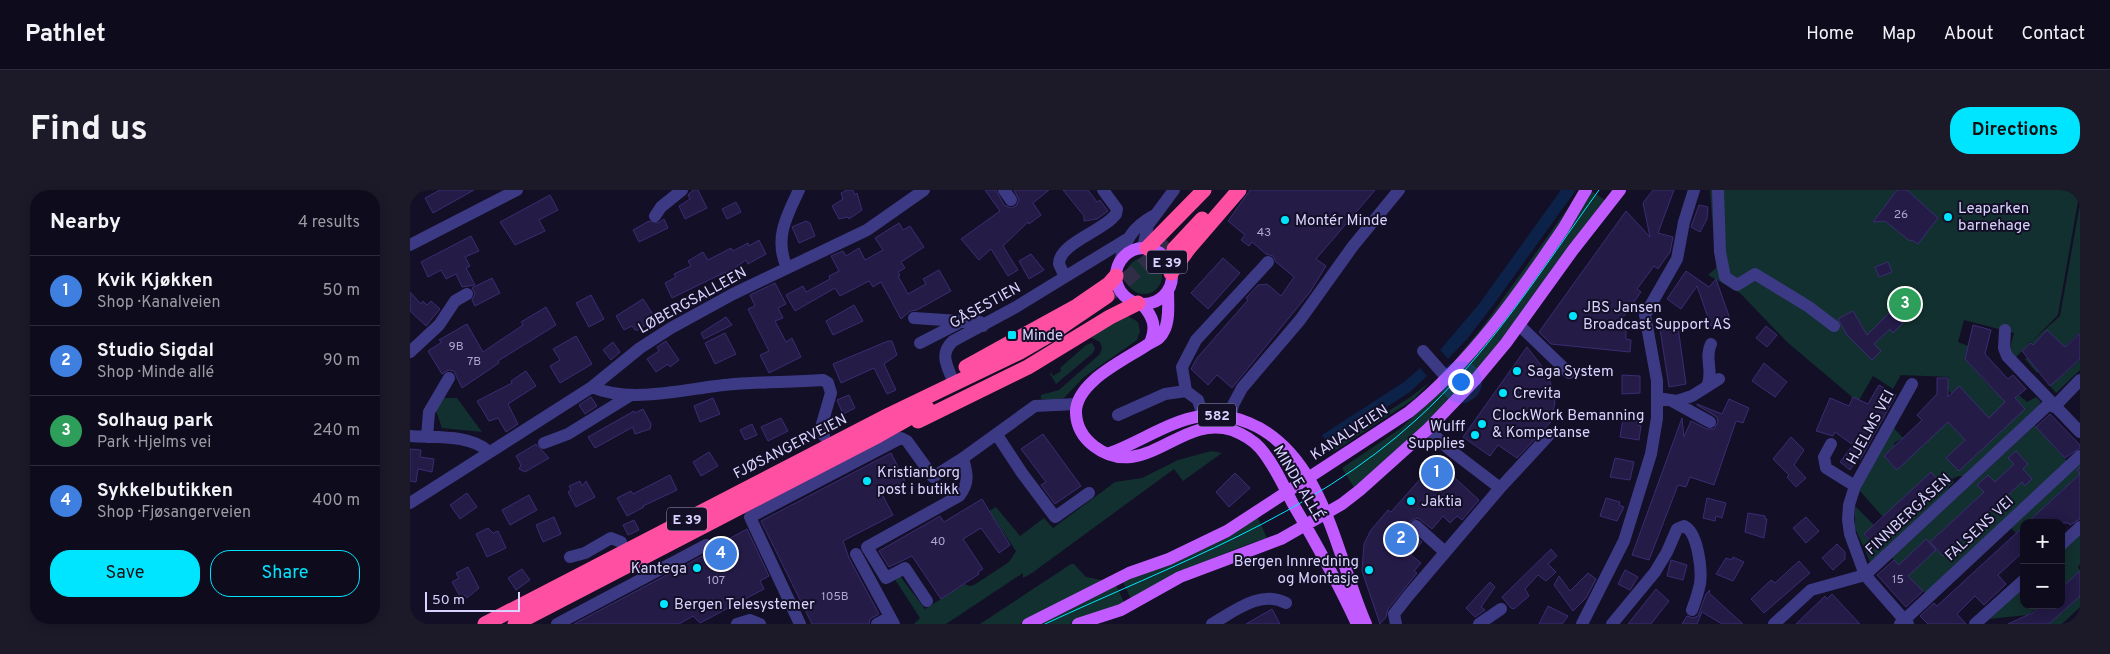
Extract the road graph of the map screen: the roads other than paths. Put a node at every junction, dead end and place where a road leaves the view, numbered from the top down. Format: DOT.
graph roads {
  1 [pos="516,190"];
  2 [pos="682,190"];
  3 [pos="799,190"];
  4 [pos="924,190"];
  5 [pos="1103,190"];
  6 [pos="1174,190"];
  7 [pos="1204,190"];
  8 [pos="1216,190"];
  9 [pos="1227,190"];
  10 [pos="1239,190"];
  11 [pos="1399,190"];
  12 [pos="1586,190"];
  13 [pos="1620,190"];
  14 [pos="1694,190"];
  15 [pos="1718,190"];
  16 [pos="655,216"];
  17 [pos="1153,216"];
  18 [pos="1127,240"];
  19 [pos="410,245"];
  20 [pos="1145,248"];
  21 [pos="1268,262"];
  22 [pos="787,268"];
  23 [pos="1118,269"];
  24 [pos="1172,273"];
  25 [pos="1065,277"];
  26 [pos="1168,290"];
  27 [pos="467,294"];
  28 [pos="1140,303"];
  29 [pos="914,318"];
  30 [pos="960,322"];
  31 [pos="1519,325"];
  32 [pos="983,326"];
  33 [pos="1834,326"];
  34 [pos="2005,330"];
  35 [pos="920,343"];
  36 [pos="1150,343"];
  37 [pos="1711,344"];
  38 [pos="410,352"];
  39 [pos="1431,359"];
  40 [pos="1569,374"];
  41 [pos="951,376"];
  42 [pos="449,378"];
  43 [pos="1447,378"];
  44 [pos="1719,379"];
  45 [pos="2080,380"];
  46 [pos="1912,384"];
  47 [pos="1707,386"];
  48 [pos="592,387"];
  49 [pos="1186,391"];
  50 [pos="631,395"];
  51 [pos="1657,398"];
  52 [pos="1672,401"];
  53 [pos="1076,404"];
  54 [pos="2052,405"];
  55 [pos="889,415"];
  56 [pos="1118,416"];
  57 [pos="1202,416"];
  58 [pos="1231,416"];
  59 [pos="1710,422"];
  60 [pos="1428,429"];
  61 [pos="2080,432"];
  62 [pos="1549,434"];
  63 [pos="879,435"];
  64 [pos="997,435"];
  65 [pos="410,436"];
  66 [pos="824,436"];
  67 [pos="427,437"];
  68 [pos="544,443"];
  69 [pos="1832,444"];
  70 [pos="488,451"];
  71 [pos="1110,453"];
  72 [pos="2080,456"];
  73 [pos="964,458"];
  74 [pos="1308,478"];
  75 [pos="1855,486"];
  76 [pos="1500,488"];
  77 [pos="1089,492"];
  78 [pos="1286,492"];
  79 [pos="410,503"];
  80 [pos="1326,513"];
  81 [pos="1306,526"];
  82 [pos="1416,526"];
  83 [pos="2080,527"];
  84 [pos="2065,541"];
  85 [pos="621,542"];
  86 [pos="706,545"];
  87 [pos="1445,552"];
  88 [pos="856,554"];
  89 [pos="570,557"];
  90 [pos="1865,575"];
  91 [pos="2020,584"];
  92 [pos="927,601"];
  93 [pos="1286,603"];
  94 [pos="1501,609"];
  95 [pos="1692,610"];
  96 [pos="892,621"];
  97 [pos="1904,623"];
  98 [pos="485,624"];
  99 [pos="515,624"];
  100 [pos="557,624"];
  101 [pos="738,624"];
  102 [pos="760,624"];
  103 [pos="800,624"];
  104 [pos="877,624"];
  105 [pos="1028,624"];
  106 [pos="1078,624"];
  107 [pos="1212,624"];
  108 [pos="1357,624"];
  109 [pos="1366,624"];
  110 [pos="1396,624"];
  111 [pos="1479,624"];
  112 [pos="1582,624"];
  113 [pos="1612,624"];
  114 [pos="1774,624"];
  115 [pos="1975,624"];
  1 -- 19 [label="street"];
  2 -- 16 [label="street"];
  3 -- 22 [label="street"];
  4 -- 22 [label="street, LØBERGSALLEEN"];
  5 -- 25 [label="street"];
  6 -- 17 [label="street"];
  7 -- 20 [label="highway, E 39"];
  8 -- 9 [label="highway, E 39"];
  10 -- 24 [label="highway, E 39"];
  11 -- 58 [label="street"];
  12 -- 43 [label="main road, KANALVEIEN"];
  13 -- 31 [label="main road"];
  14 -- 51 [label="street"];
  15 -- 33 [label="street"];
  17 -- 18 [label="street"];
  17 -- 20 [label="street"];
  18 -- 23 [label="street"];
  18 -- 25 [label="street, GÅSESTIEN"];
  20 -- 23 [label="main road, E 39"];
  20 -- 24 [label="main road, E 39"];
  21 -- 49 [label="street"];
  22 -- 48 [label="street, LØBERGSALLEEN"];
  23 -- 28 [label="main road"];
  23 -- 41 [label="highway, E 39"];
  24 -- 26 [label="main road, E 39"];
  25 -- 32 [label="street, GÅSESTIEN"];
  26 -- 28 [label="main road, E 39"];
  26 -- 36 [label="main road"];
  27 -- 38 [label="street"];
  28 -- 36 [label="main road"];
  28 -- 63 [label="highway, E 39"];
  29 -- 30 [label="street"];
  30 -- 32 [label="street"];
  30 -- 35 [label="street"];
  31 -- 40 [label="street"];
  31 -- 60 [label="main road"];
  32 -- 41 [label="street, GÅSESTIEN"];
  34 -- 54 [label="street"];
  36 -- 53 [label="main road"];
  37 -- 47 [label="street"];
  39 -- 43 [label="street"];
  41 -- 55 [label="highway, E 39"];
  42 -- 67 [label="street"];
  43 -- 74 [label="main road, KANALVEIEN"];
  44 -- 47 [label="street"];
  45 -- 54 [label="street, FINNBERGÅSEN"];
  46 -- 75 [label="street, HJELMS VEI"];
  47 -- 52 [label="street"];
  48 -- 50 [label="street, FJØSANGERVEIEN"];
  48 -- 70 [label="street, LØBERGSALLEEN"];
  49 -- 56 [label="street"];
  49 -- 57 [label="street"];
  50 -- 66 [label="street, FJØSANGERVEIEN"];
  50 -- 68 [label="street"];
  51 -- 52 [label="street"];
  51 -- 112 [label="street"];
  52 -- 59 [label="street"];
  53 -- 64 [label="street"];
  53 -- 71 [label="main road, MINDE ALLÉ / 582"];
  54 -- 61 [label="street"];
  54 -- 90 [label="street, FINNBERGÅSEN"];
  55 -- 63 [label="highway, FJØSANGERVEIEN / E 39"];
  55 -- 98 [label="highway, FJØSANGERVEIEN / E 39"];
  57 -- 58 [label="main road, MINDE ALLÉ / 582"];
  57 -- 71 [label="main road, MINDE ALLÉ / 582"];
  58 -- 74 [label="main road, MINDE ALLÉ / 582"];
  60 -- 76 [label="street"];
  60 -- 80 [label="main road"];
  62 -- 76 [label="street"];
  63 -- 99 [label="highway, FJØSANGERVEIEN / E 39"];
  64 -- 73 [label="street"];
  64 -- 77 [label="street"];
  65 -- 67 [label="street"];
  67 -- 70 [label="street"];
  69 -- 75 [label="street, HJELMS VEI"];
  70 -- 79 [label="street, LØBERGSALLEEN"];
  71 -- 78 [label="main road, MINDE ALLÉ / 582"];
  72 -- 97 [label="street, FALSENS VEI"];
  73 -- 92 [label="street"];
  73 -- 103 [label="street"];
  74 -- 78 [label="main road, KANALVEIEN"];
  74 -- 80 [label="main road, MINDE ALLÉ / 582"];
  75 -- 90 [label="street, HJELMS VEI"];
  76 -- 87 [label="street"];
  78 -- 81 [label="main road, MINDE ALLÉ / 582"];
  78 -- 105 [label="main road, KANALVEIEN"];
  80 -- 81 [label="main road"];
  80 -- 109 [label="main road, MINDE ALLÉ / 582"];
  81 -- 106 [label="main road"];
  81 -- 108 [label="main road, MINDE ALLÉ / 582"];
  82 -- 87 [label="street"];
  83 -- 84 [label="street"];
  85 -- 89 [label="street"];
  86 -- 100 [label="street"];
  87 -- 110 [label="street"];
  88 -- 96 [label="street"];
  90 -- 97 [label="street, HJELMS VEI"];
  90 -- 114 [label="street, FINNBERGÅSEN"];
  91 -- 115 [label="street"];
  93 -- 107 [label="street"];
  94 -- 111 [label="street"];
  95 -- 113 [label="street"];
  96 -- 104 [label="street"];
  101 -- 102 [label="street"];
}
